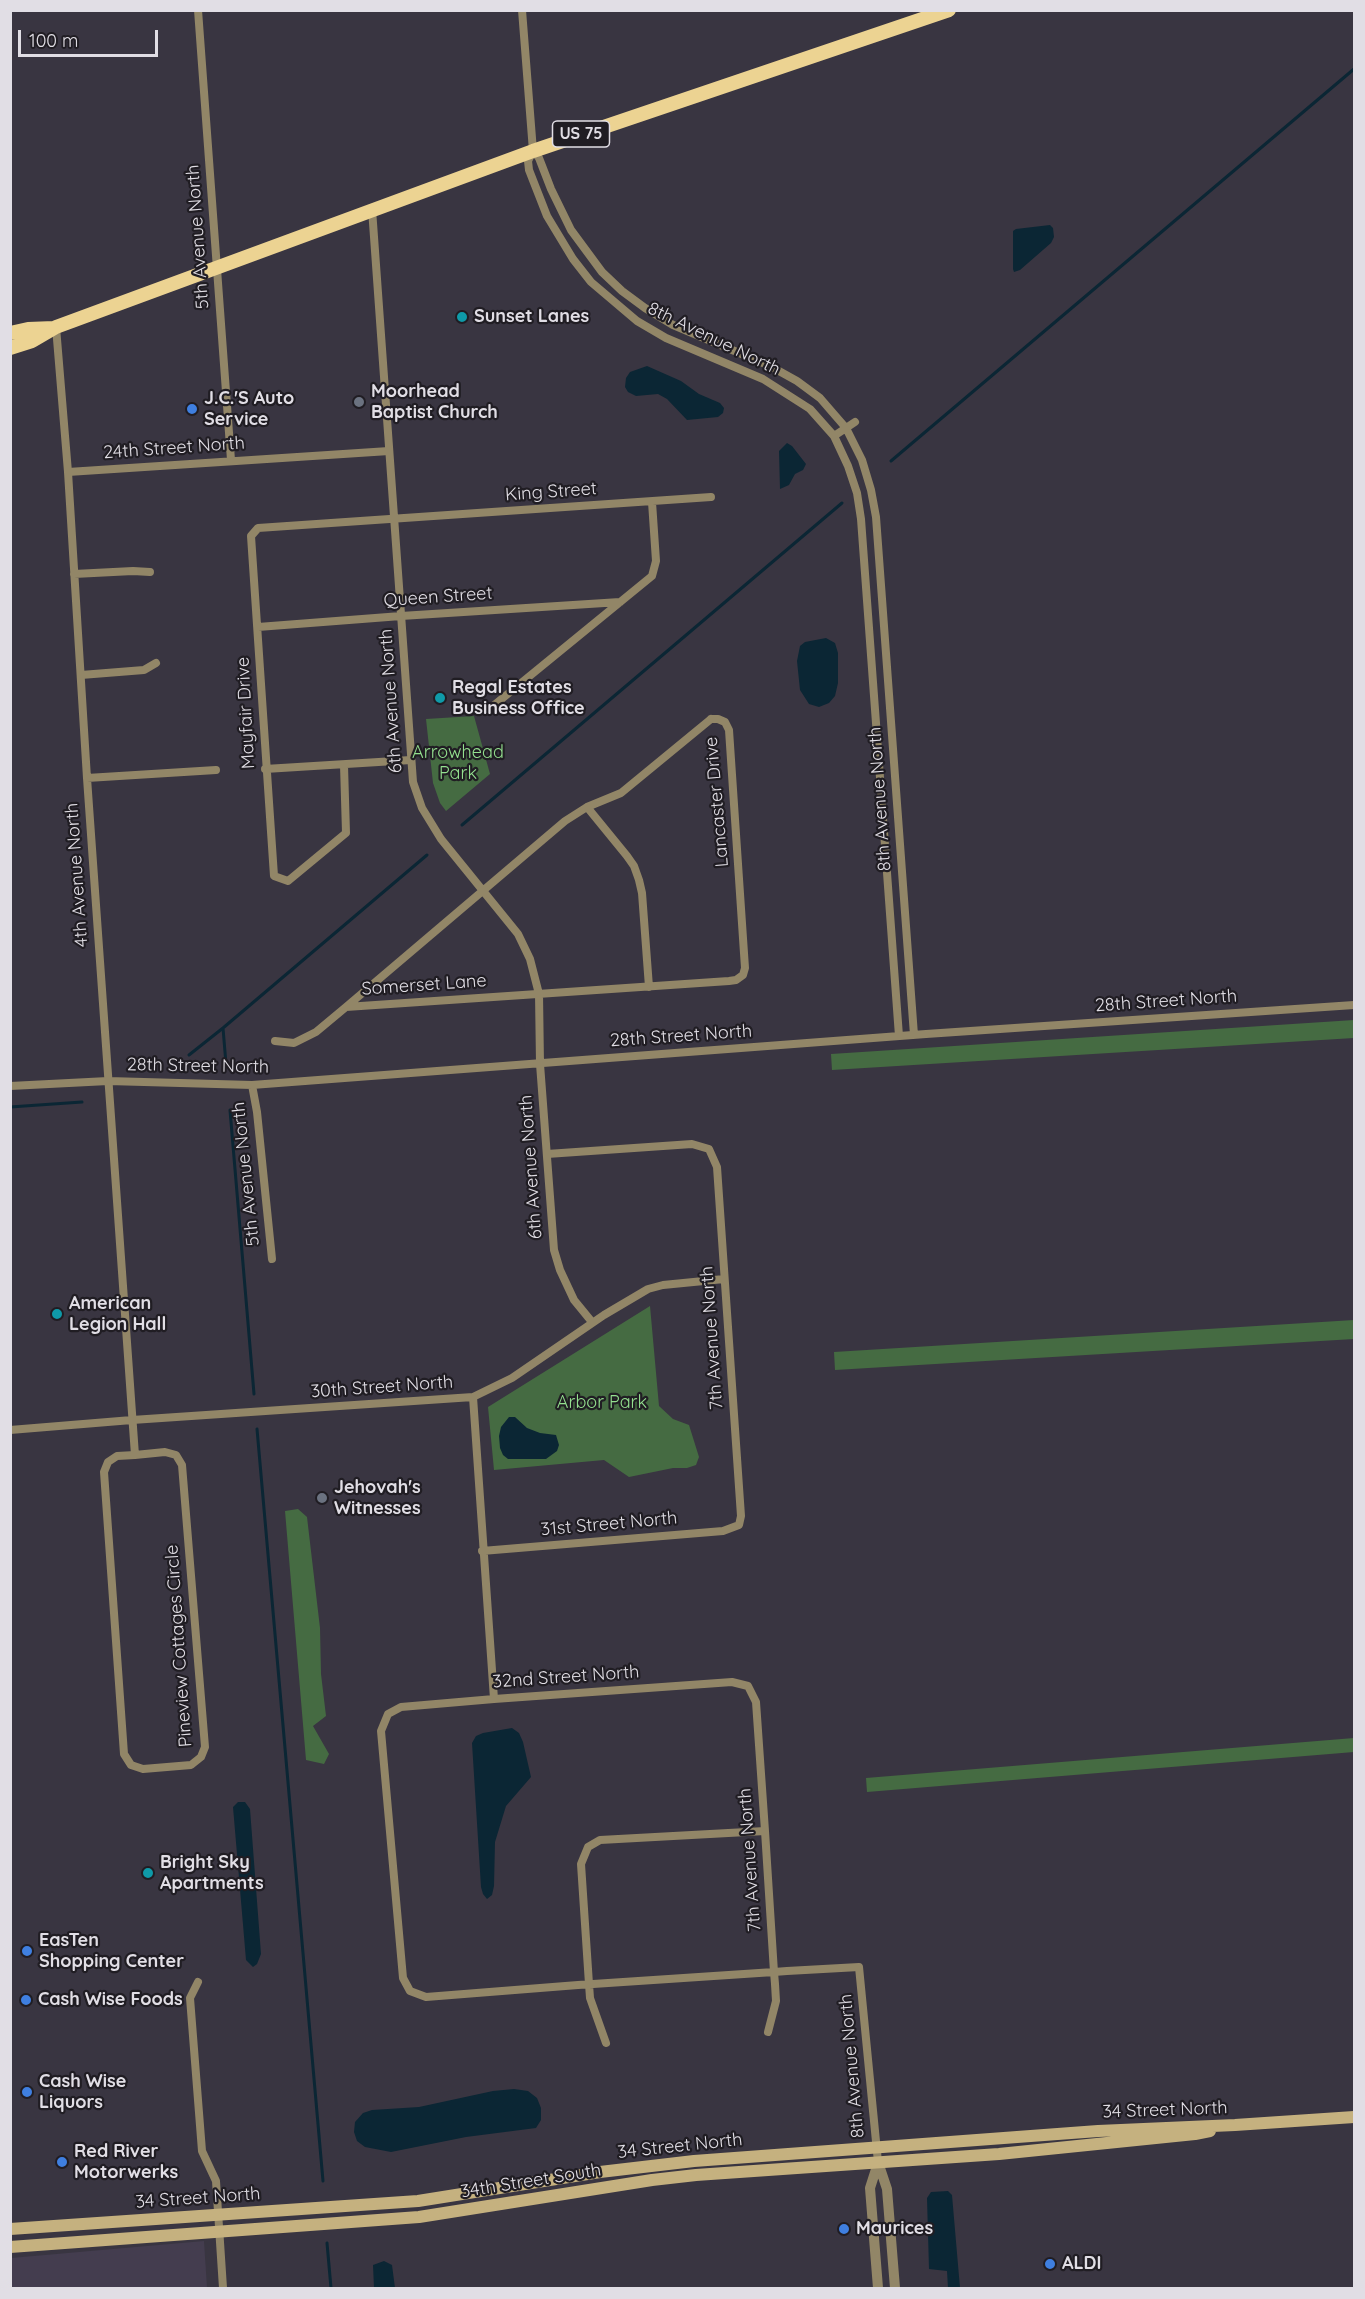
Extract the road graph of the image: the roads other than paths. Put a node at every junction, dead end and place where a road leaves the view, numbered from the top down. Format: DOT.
graph roads {
  1 [pos="198,10"];
  2 [pos="522,10"];
  3 [pos="949,10"];
  4 [pos="533,151"];
  5 [pos="372,209"];
  6 [pos="217,267"];
  7 [pos="56,327"];
  8 [pos="10,333"];
  9 [pos="10,348"];
  10 [pos="855,422"];
  11 [pos="846,428"];
  12 [pos="834,436"];
  13 [pos="389,451"];
  14 [pos="231,460"];
  15 [pos="68,472"];
  16 [pos="711,497"];
  17 [pos="652,502"];
  18 [pos="394,519"];
  19 [pos="150,572"];
  20 [pos="74,574"];
  21 [pos="620,602"];
  22 [pos="401,616"];
  23 [pos="258,627"];
  24 [pos="156,663"];
  25 [pos="81,675"];
  26 [pos="493,706"];
  27 [pos="411,760"];
  28 [pos="344,765"];
  29 [pos="265,769"];
  30 [pos="216,770"];
  31 [pos="87,778"];
  32 [pos="587,807"];
  33 [pos="482,890"];
  34 [pos="649,987"];
  35 [pos="539,994"];
  36 [pos="1354,1005"];
  37 [pos="346,1007"];
  38 [pos="914,1035"];
  39 [pos="899,1036"];
  40 [pos="275,1041"];
  41 [pos="540,1064"];
  42 [pos="108,1081"];
  43 [pos="252,1085"];
  44 [pos="10,1086"];
  45 [pos="547,1154"];
  46 [pos="272,1259"];
  47 [pos="724,1279"];
  48 [pos="592,1322"];
  49 [pos="472,1397"];
  50 [pos="132,1420"];
  51 [pos="10,1430"];
  52 [pos="135,1455"];
  53 [pos="738,1525"];
  54 [pos="482,1551"];
  55 [pos="748,1686"];
  56 [pos="494,1699"];
  57 [pos="765,1831"];
  58 [pos="774,1972"];
  59 [pos="198,1982"];
  60 [pos="589,1984"];
  61 [pos="768,2032"];
  62 [pos="606,2043"];
  63 [pos="1354,2117"];
  64 [pos="1235,2125"];
  65 [pos="876,2148"];
  66 [pos="878,2162"];
  67 [pos="218,2214"];
  68 [pos="50,2226"];
  69 [pos="10,2229"];
  70 [pos="219,2232"];
  71 [pos="52,2245"];
  72 [pos="10,2247"];
  73 [pos="223,2289"];
  74 [pos="878,2289"];
  75 [pos="895,2289"];
  1 -- 6 [label="street, 5th Avenue North"];
  2 -- 4 [label="street"];
  3 -- 4 [label="main road, US 75"];
  4 -- 5 [label="main road, US 75"];
  4 -- 11 [label="street, 8th Avenue North"];
  4 -- 12 [label="street, 8th Avenue North"];
  5 -- 6 [label="main road, US 75"];
  5 -- 13 [label="street, 6th Avenue North"];
  6 -- 7 [label="main road, US 75"];
  6 -- 14 [label="street, 5th Avenue North"];
  7 -- 8 [label="main road, US 75"];
  7 -- 9 [label="main road, US 75"];
  7 -- 15 [label="street, 4th Avenue North"];
  10 -- 11 [label="street"];
  11 -- 12 [label="street"];
  11 -- 38 [label="street, 8th Avenue North"];
  12 -- 39 [label="street, 8th Avenue North"];
  13 -- 14 [label="street, 24th Street North"];
  13 -- 18 [label="street, 6th Avenue North"];
  14 -- 15 [label="street, 24th Street North"];
  15 -- 20 [label="street, 4th Avenue North"];
  16 -- 17 [label="street, King Street"];
  17 -- 18 [label="street, King Street"];
  17 -- 21 [label="street"];
  18 -- 22 [label="street, 6th Avenue North"];
  18 -- 23 [label="street, Mayfair Drive"];
  19 -- 20 [label="street"];
  20 -- 25 [label="street, 4th Avenue North"];
  21 -- 22 [label="street, Queen Street"];
  21 -- 26 [label="street"];
  22 -- 23 [label="street, Queen Street"];
  22 -- 27 [label="street, 6th Avenue North"];
  23 -- 29 [label="street, Mayfair Drive"];
  24 -- 25 [label="street"];
  25 -- 31 [label="street, 4th Avenue North"];
  27 -- 28 [label="street"];
  27 -- 33 [label="street, 6th Avenue North"];
  28 -- 29 [label="street"];
  28 -- 29 [label="street, Mayfair Drive"];
  30 -- 31 [label="street"];
  31 -- 42 [label="street, 4th Avenue North"];
  32 -- 33 [label="street, Lancaster Drive"];
  32 -- 34 [label="street"];
  32 -- 34 [label="street, Lancaster Drive"];
  33 -- 35 [label="street, 6th Avenue North"];
  33 -- 37 [label="street, Somerset Lane"];
  34 -- 35 [label="street, Lancaster Drive"];
  35 -- 37 [label="street, Somerset Lane"];
  35 -- 41 [label="street, 6th Avenue North"];
  36 -- 38 [label="street, 28th Street North"];
  37 -- 40 [label="street"];
  38 -- 39 [label="street, 28th Street North"];
  39 -- 41 [label="street, 28th Street North"];
  41 -- 43 [label="street, 28th Street North"];
  41 -- 45 [label="street, 6th Avenue North"];
  42 -- 43 [label="street, 28th Street North"];
  42 -- 44 [label="street, 28th Street North"];
  42 -- 50 [label="street, 4th Avenue North"];
  43 -- 46 [label="street, 5th Avenue North"];
  45 -- 47 [label="street, 7th Avenue North"];
  45 -- 48 [label="street, 6th Avenue North"];
  47 -- 48 [label="street, 30th Street North"];
  47 -- 53 [label="street, 7th Avenue North"];
  48 -- 49 [label="street, 30th Street North"];
  49 -- 50 [label="street, 30th Street North"];
  49 -- 54 [label="street"];
  50 -- 51 [label="street, 30th Street North"];
  50 -- 52 [label="street"];
  52 -- 52 [label="street, Pineview Cottages Circle"];
  53 -- 54 [label="street, 31st Street North"];
  54 -- 56 [label="street"];
  55 -- 56 [label="street, 32nd Street North"];
  55 -- 57 [label="street, 7th Avenue North"];
  56 -- 60 [label="street, 32nd Street North"];
  57 -- 58 [label="street, 7th Avenue North"];
  57 -- 60 [label="street"];
  58 -- 60 [label="street"];
  58 -- 61 [label="street, 7th Avenue North"];
  58 -- 65 [label="street, 8th Avenue North"];
  59 -- 67 [label="street"];
  60 -- 62 [label="street"];
  63 -- 64 [label="main road, 34 Street North"];
  64 -- 65 [label="main road, 34 Street North"];
  64 -- 66 [label="main road, 34th Street South"];
  65 -- 66 [label="street, 8th Avenue North"];
  65 -- 67 [label="main road, 34 Street North"];
  66 -- 70 [label="main road, 34th Street South"];
  66 -- 74 [label="street"];
  66 -- 75 [label="street"];
  67 -- 68 [label="main road, 34 Street North"];
  67 -- 70 [label="street"];
  68 -- 69 [label="main road, 34 Street North"];
  68 -- 71 [label="street"];
  70 -- 71 [label="main road, 34th Street South"];
  70 -- 73 [label="street"];
  71 -- 72 [label="main road, 34th Street South"];
}
